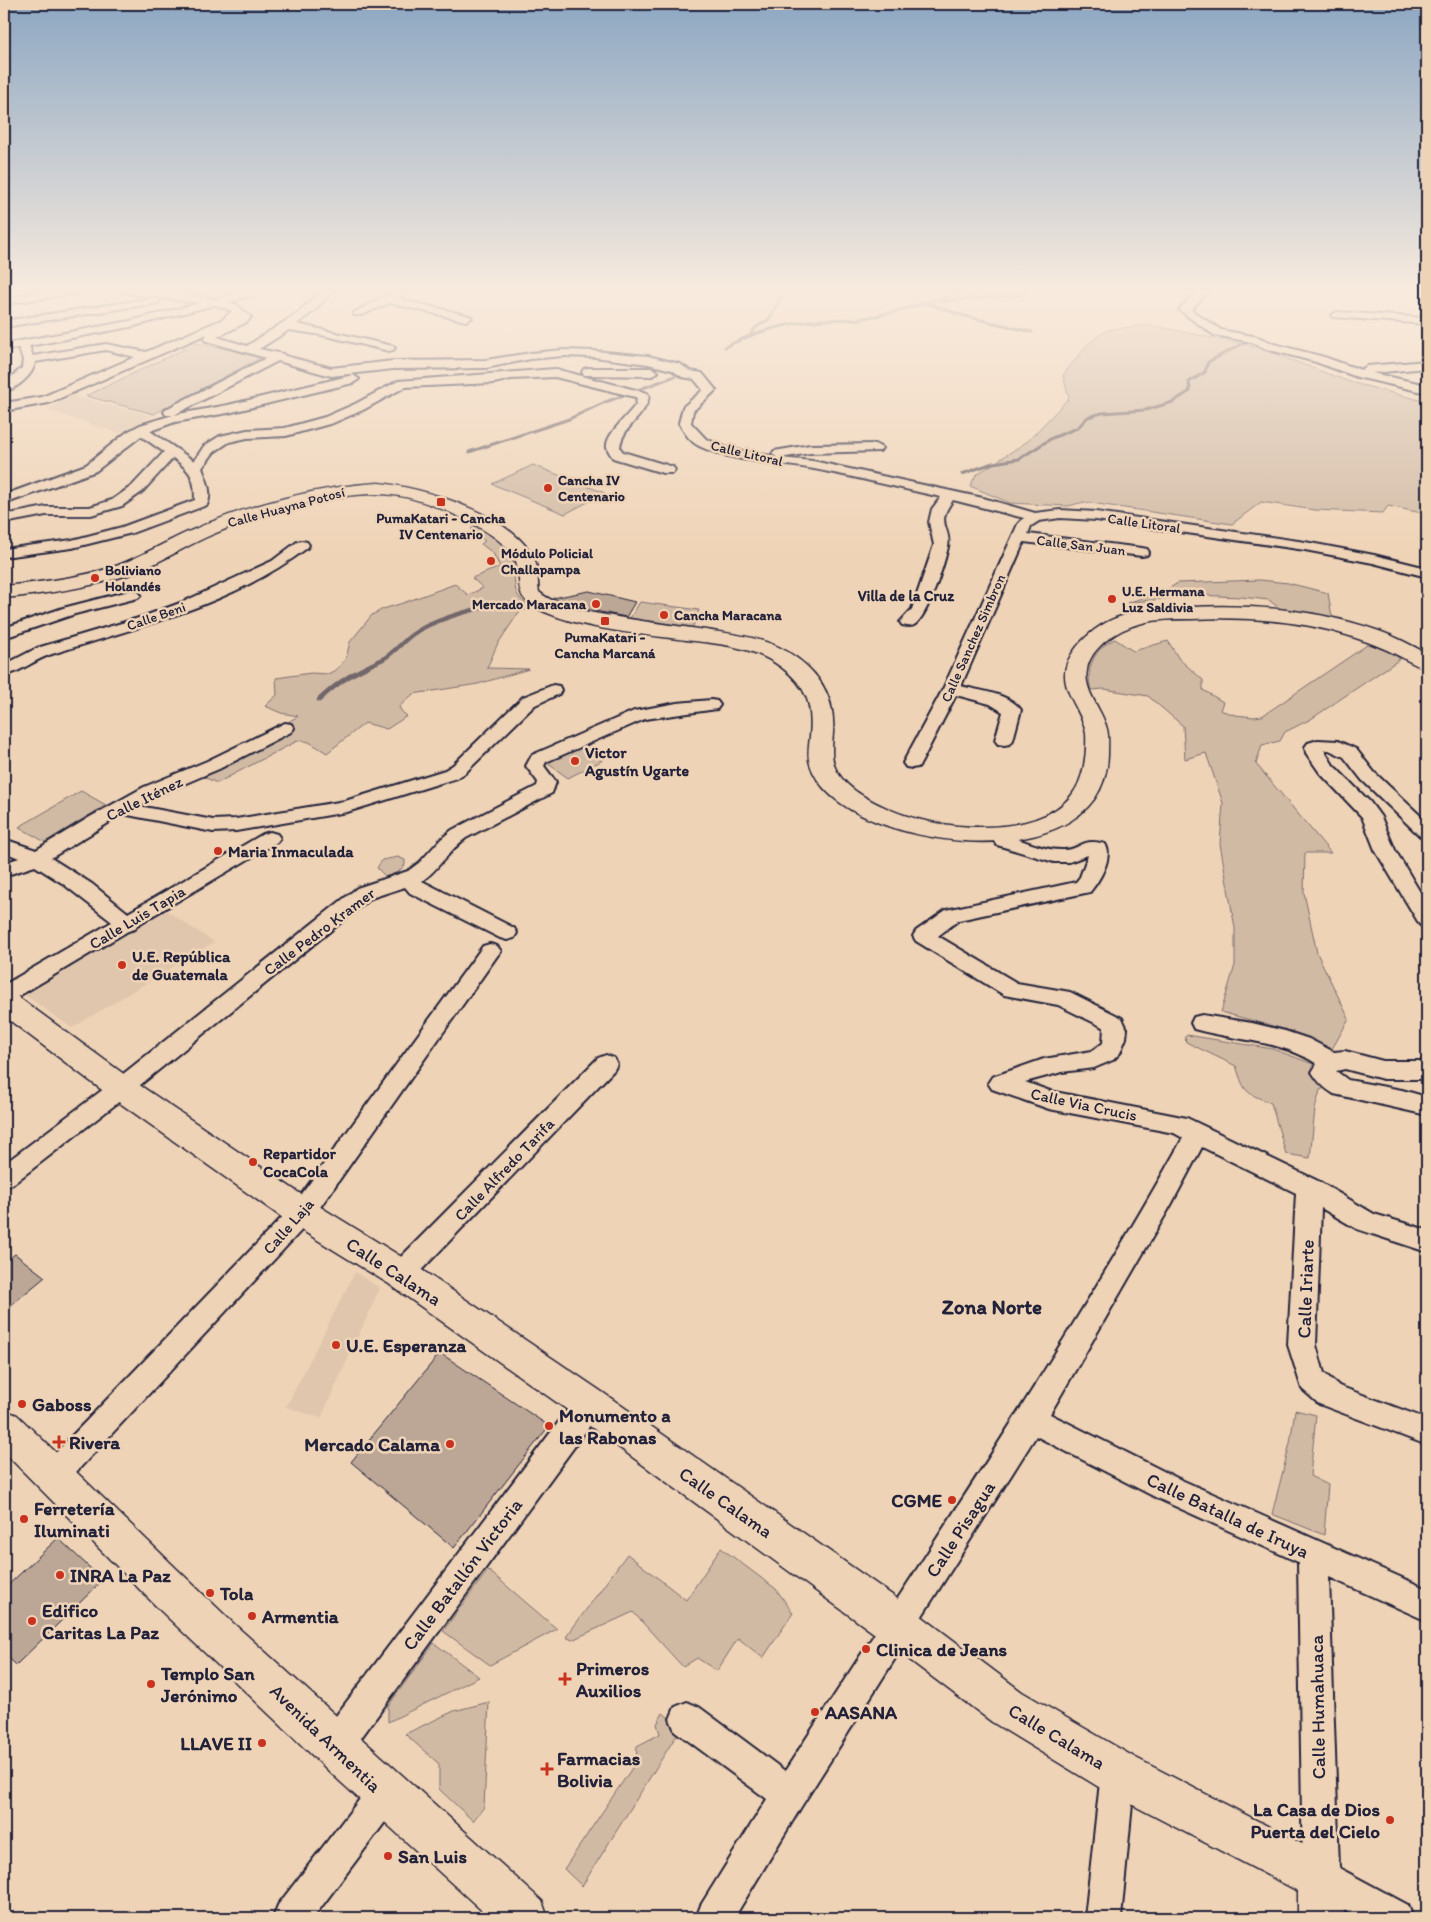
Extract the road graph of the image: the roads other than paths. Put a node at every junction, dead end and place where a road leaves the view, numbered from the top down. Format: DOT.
graph roads {
  1 [pos="15,380"];
  2 [pos="90,380"];
  3 [pos="233,380"];
  4 [pos="349,380"];
  5 [pos="481,380"];
  6 [pos="581,380"];
  7 [pos="701,380"];
  8 [pos="1389,380"];
  9 [pos="332,384"];
  10 [pos="4,388"];
  11 [pos="1425,388"];
  12 [pos="248,405"];
  13 [pos="359,407"];
  14 [pos="4,408"];
  15 [pos="173,419"];
  16 [pos="141,430"];
  17 [pos="286,432"];
  18 [pos="875,448"];
  19 [pos="172,451"];
  20 [pos="779,454"];
  21 [pos="195,468"];
  22 [pos="668,470"];
  23 [pos="950,495"];
  24 [pos="4,500"];
  25 [pos="1035,517"];
  26 [pos="4,519"];
  27 [pos="1019,537"];
  28 [pos="302,545"];
  29 [pos="1142,552"];
  30 [pos="4,553"];
  31 [pos="1427,573"];
  32 [pos="4,592"];
  33 [pos="133,594"];
  34 [pos="908,622"];
  35 [pos="4,633"];
  36 [pos="1427,663"];
  37 [pos="4,671"];
  38 [pos="951,689"];
  39 [pos="553,690"];
  40 [pos="711,705"];
  41 [pos="285,728"];
  42 [pos="1004,740"];
  43 [pos="912,763"];
  44 [pos="122,808"];
  45 [pos="1427,832"];
  46 [pos="1000,836"];
  47 [pos="270,838"];
  48 [pos="4,845"];
  49 [pos="36,859"];
  50 [pos="4,870"];
  51 [pos="409,878"];
  52 [pos="1427,920"];
  53 [pos="128,924"];
  54 [pos="507,933"];
  55 [pos="490,951"];
  56 [pos="4,995"];
  57 [pos="4,1001"];
  58 [pos="1202,1023"];
  59 [pos="1330,1061"];
  60 [pos="606,1064"];
  61 [pos="1427,1070"];
  62 [pos="121,1088"];
  63 [pos="1427,1106"];
  64 [pos="1197,1134"];
  65 [pos="4,1177"];
  66 [pos="1309,1188"];
  67 [pos="302,1213"];
  68 [pos="1427,1241"];
  69 [pos="401,1274"];
  70 [pos="589,1404"];
  71 [pos="1031,1419"];
  72 [pos="4,1427"];
  73 [pos="1427,1432"];
  74 [pos="54,1476"];
  75 [pos="1313,1555"];
  76 [pos="1427,1605"];
  77 [pos="898,1624"];
  78 [pos="687,1719"];
  79 [pos="335,1745"];
  80 [pos="1118,1773"];
  81 [pos="385,1794"];
  82 [pos="789,1795"];
  83 [pos="1321,1898"];
  84 [pos="290,1918"];
  85 [pos="525,1918"];
  86 [pos="714,1918"];
  87 [pos="1103,1918"];
  88 [pos="1396,1918"];
  1 -- 10 [label="street"];
  2 -- 14 [label="street"];
  3 -- 15 [label="street"];
  4 -- 9 [label="street"];
  5 -- 13 [label="street"];
  6 -- 22 [label="street"];
  7 -- 23 [label="street, Calle Litoral"];
  8 -- 11 [label="street"];
  9 -- 12 [label="street"];
  9 -- 13 [label="street"];
  12 -- 15 [label="street"];
  12 -- 17 [label="street"];
  13 -- 17 [label="street"];
  15 -- 16 [label="street"];
  16 -- 19 [label="street"];
  16 -- 24 [label="street"];
  17 -- 21 [label="street"];
  18 -- 20 [label="street"];
  19 -- 21 [label="street"];
  19 -- 26 [label="street"];
  21 -- 30 [label="street"];
  23 -- 25 [label="street, Calle Litoral"];
  23 -- 34 [label="street"];
  25 -- 27 [label="street, Calle Sanchez Simbron"];
  25 -- 31 [label="street, Calle Litoral"];
  27 -- 29 [label="street, Calle San Juan"];
  27 -- 38 [label="street, Calle Sanchez Simbron"];
  28 -- 37 [label="street, Calle Beni"];
  32 -- 46 [label="main road, Calle Huayna Potosí"];
  33 -- 35 [label="street"];
  36 -- 46 [label="main road, Calle Huayna Potosí"];
  38 -- 42 [label="street"];
  38 -- 43 [label="street, Calle Sanchez Simbron"];
  39 -- 44 [label="street"];
  40 -- 51 [label="street, Calle Pedro Kramer"];
  41 -- 44 [label="street, Calle Iténez"];
  44 -- 49 [label="street, Calle Iténez"];
  45 -- 52 [label="street"];
  46 -- 64 [label="street, Calle Via Crucis"];
  47 -- 53 [label="street, Calle Luis Tapia"];
  48 -- 49 [label="street"];
  49 -- 50 [label="street, Calle Iténez"];
  49 -- 53 [label="street"];
  51 -- 54 [label="street"];
  51 -- 62 [label="street, Calle Pedro Kramer"];
  53 -- 56 [label="street, Calle Luis Tapia"];
  55 -- 67 [label="street, Calle Laja"];
  57 -- 62 [label="main road, Calle Calama"];
  58 -- 59 [label="street"];
  59 -- 61 [label="street"];
  59 -- 63 [label="street"];
  60 -- 69 [label="street, Calle Alfredo Tarifa"];
  62 -- 65 [label="street, Calle Pedro Kramer"];
  62 -- 67 [label="main road, Calle Calama"];
  64 -- 66 [label="street, Calle Via Crucis"];
  64 -- 71 [label="street, Calle Pisagua"];
  66 -- 68 [label="street, Calle Via Crucis"];
  66 -- 73 [label="street, Calle Iriarte"];
  67 -- 69 [label="main road, Calle Calama"];
  67 -- 74 [label="street, Calle Laja"];
  69 -- 70 [label="main road, Calle Calama"];
  70 -- 77 [label="main road, Calle Calama"];
  70 -- 79 [label="street, Calle Batallón Victoria"];
  71 -- 75 [label="street, Calle Batalla de Iruya"];
  71 -- 77 [label="street, Calle Pisagua"];
  72 -- 74 [label="main road, Avenida Armentia"];
  74 -- 79 [label="main road, Avenida Armentia"];
  75 -- 76 [label="street, Calle Batalla de Iruya"];
  75 -- 83 [label="street, Calle Humahuaca"];
  77 -- 80 [label="main road, Calle Calama"];
  77 -- 82 [label="street, Calle Pisagua"];
  78 -- 82 [label="street"];
  79 -- 81 [label="main road, Avenida Armentia"];
  80 -- 83 [label="main road, Calle Calama"];
  80 -- 87 [label="street"];
  81 -- 84 [label="street"];
  81 -- 85 [label="main road, Avenida Armentia"];
  82 -- 86 [label="street, Calle Pisagua"];
  83 -- 88 [label="street, Calle Calama"];
}
